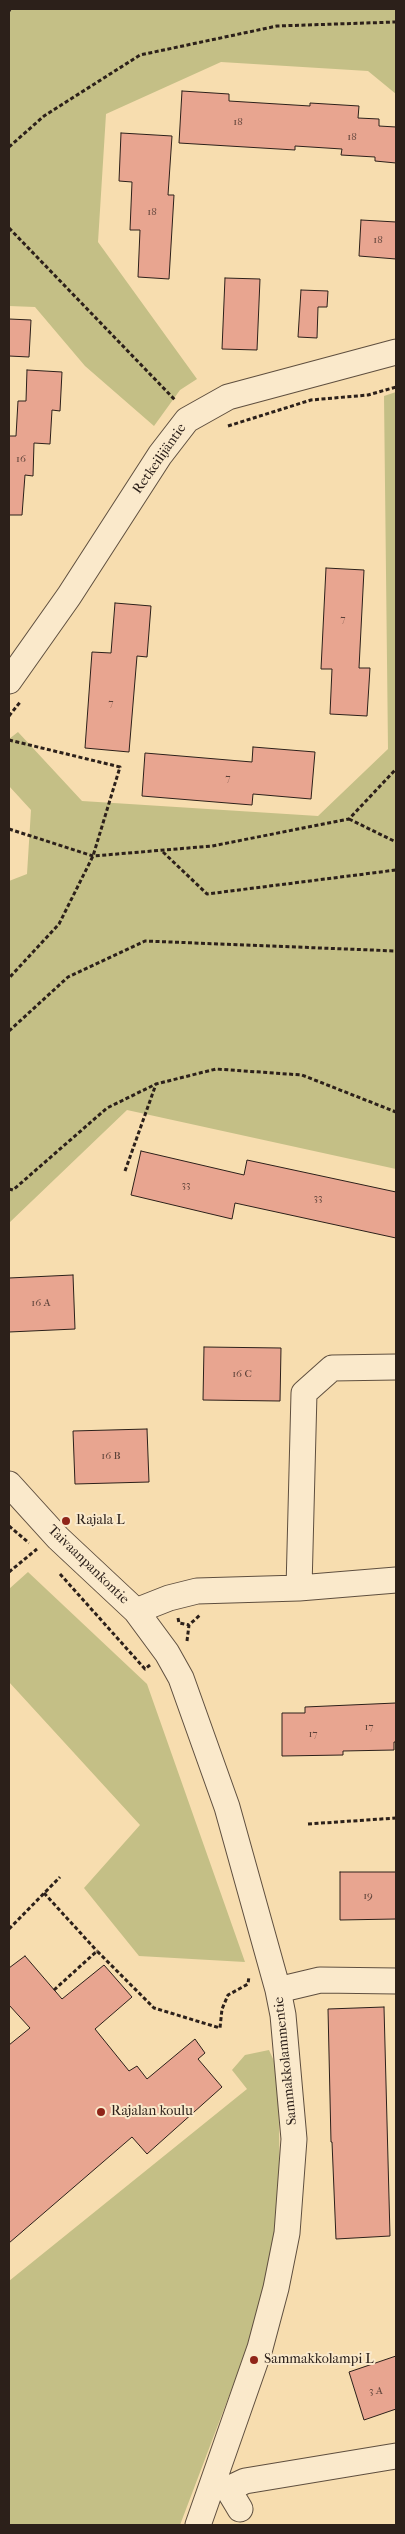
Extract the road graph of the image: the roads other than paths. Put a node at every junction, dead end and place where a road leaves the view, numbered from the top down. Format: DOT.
graph roads {
  1 [pos="396,352"];
  2 [pos="18,688"];
  3 [pos="396,1367"];
  4 [pos="9,1484"];
  5 [pos="396,1580"];
  6 [pos="299,1588"];
  7 [pos="136,1612"];
  8 [pos="396,1981"];
  9 [pos="278,1990"];
  10 [pos="396,2456"];
  11 [pos="227,2494"];
  12 [pos="198,2525"];
  1 -- 2 [label="street, Retkeilijäntie"];
  3 -- 6 [label="street"];
  4 -- 7 [label="street, Taivaanpankontie"];
  5 -- 6 [label="street, Taivaanpankontie"];
  6 -- 7 [label="street, Taivaanpankontie"];
  7 -- 9 [label="street, Sammakkolammentie"];
  8 -- 9 [label="street"];
  9 -- 11 [label="street, Sammakkolammentie"];
  10 -- 11 [label="street"];
  11 -- 12 [label="street, Sammakkolammentie"];
}
